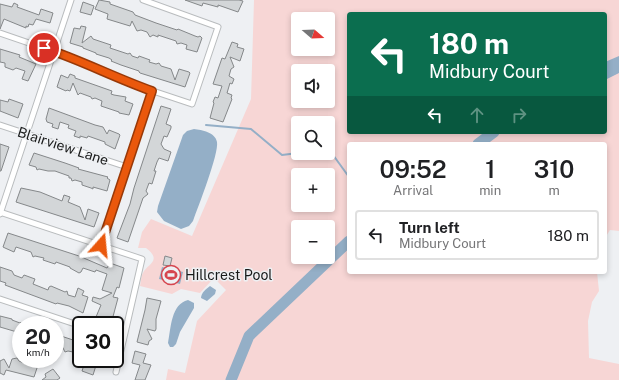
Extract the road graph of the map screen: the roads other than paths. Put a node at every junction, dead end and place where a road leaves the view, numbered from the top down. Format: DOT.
graph roads {
  1 [pos="71,0"];
  2 [pos="143,0"];
  3 [pos="0,33"];
  4 [pos="54,51"];
  5 [pos="152,91"];
  6 [pos="0,125"];
  7 [pos="27,134"];
  8 [pos="127,167"];
  9 [pos="0,213"];
  10 [pos="101,245"];
  11 [pos="0,299"];
  12 [pos="72,323"];
  13 [pos="124,336"];
  14 [pos="117,368"];
  15 [pos="116,372"];
  1 -- 4 [label="street"];
  2 -- 5 [label="street"];
  3 -- 4 [label="street"];
  4 -- 5 [label="street"];
  4 -- 7 [label="street"];
  5 -- 8 [label="street"];
  6 -- 7 [label="street, Blairview Lane"];
  7 -- 8 [label="street, Blairview Lane"];
  7 -- 9 [label="street"];
  8 -- 10 [label="street"];
  9 -- 10 [label="street"];
  10 -- 13 [label="street"];
  11 -- 12 [label="street"];
  14 -- 15 [label="street"];
}
